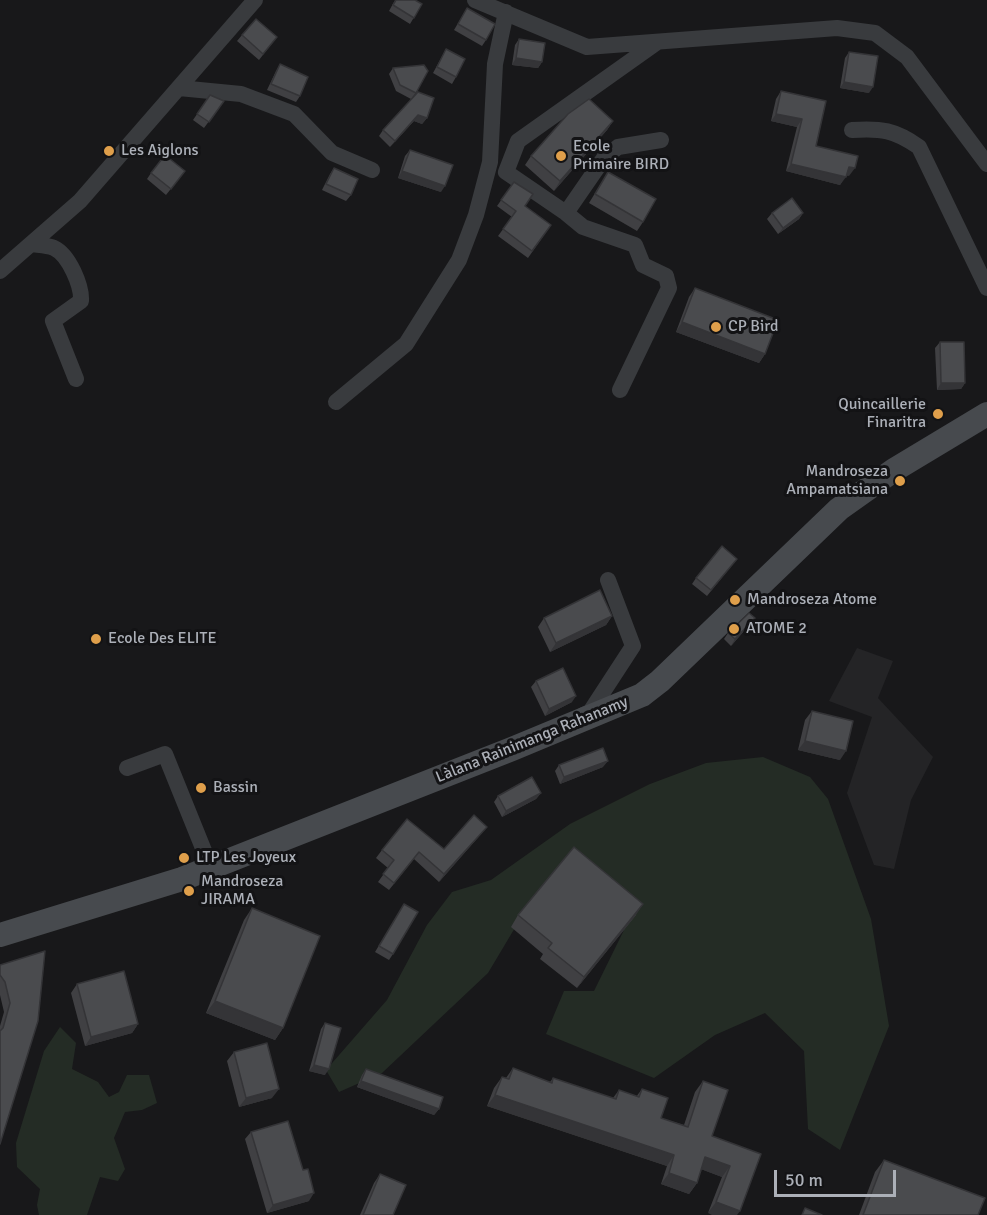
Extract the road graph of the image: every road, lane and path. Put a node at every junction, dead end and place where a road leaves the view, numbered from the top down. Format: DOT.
graph roads {
  1 [pos="255,0"];
  2 [pos="475,0"];
  3 [pos="506,12"];
  4 [pos="657,42"];
  5 [pos="178,88"];
  6 [pos="852,130"];
  7 [pos="661,140"];
  8 [pos="987,164"];
  9 [pos="372,170"];
  10 [pos="566,213"];
  11 [pos="31,244"];
  12 [pos="0,271"];
  13 [pos="987,288"];
  14 [pos="76,379"];
  15 [pos="620,390"];
  16 [pos="336,402"];
  17 [pos="987,414"];
  18 [pos="608,580"];
  19 [pos="512,749"];
  20 [pos="127,768"];
  21 [pos="211,868"];
  22 [pos="0,935"];
  1 -- 5 [label="street"];
  2 -- 3 [label="street"];
  3 -- 4 [label="street"];
  3 -- 16 [label="street"];
  4 -- 8 [label="street"];
  4 -- 10 [label="street"];
  5 -- 9 [label="street"];
  5 -- 11 [label="street"];
  6 -- 13 [label="street"];
  7 -- 10 [label="street"];
  10 -- 15 [label="street"];
  11 -- 12 [label="street"];
  11 -- 14 [label="street"];
  17 -- 19 [label="main road, Làlana Rainimanga Rahanamy"];
  18 -- 19 [label="street"];
  19 -- 21 [label="main road, Làlana Rainimanga Rahanamy"];
  20 -- 21 [label="street"];
  21 -- 22 [label="main road, Làlana Rainimanga Rahanamy"];
}
